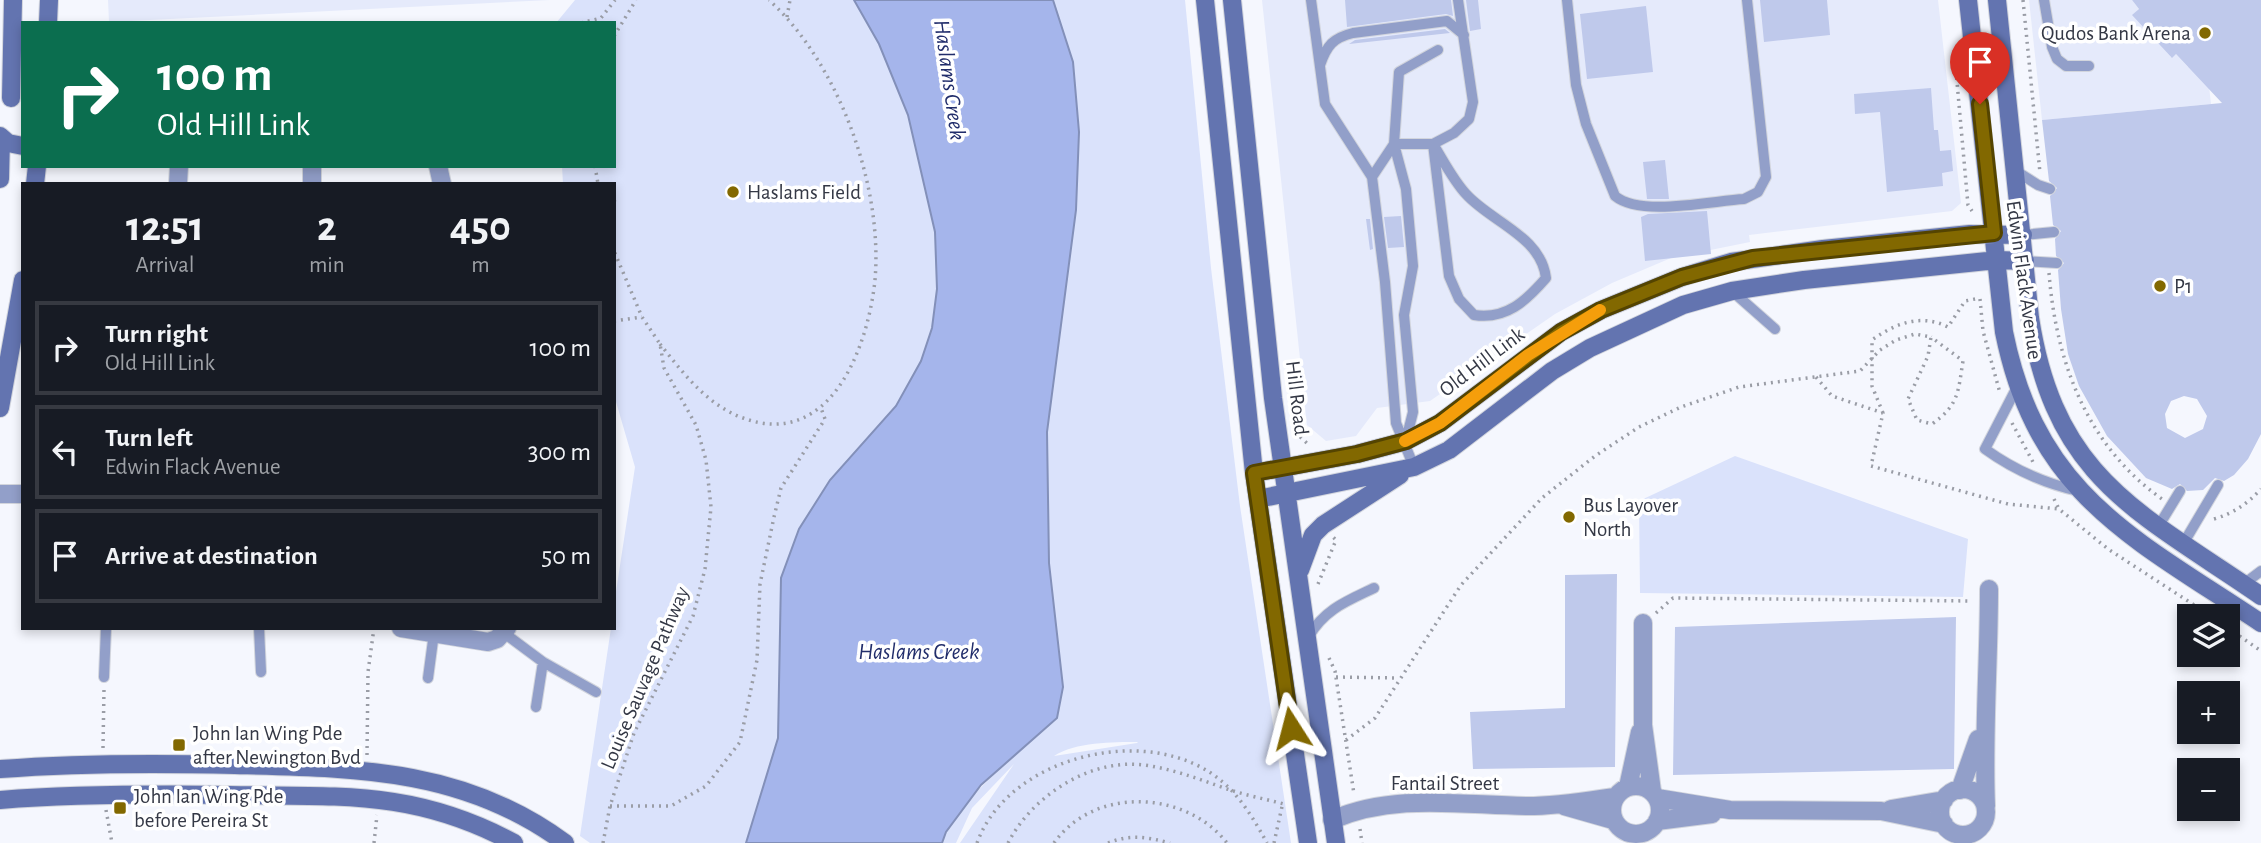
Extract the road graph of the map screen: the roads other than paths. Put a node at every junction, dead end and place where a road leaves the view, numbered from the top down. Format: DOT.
graph roads {
  1 [pos="13,0"];
  2 [pos="49,0"];
  3 [pos="1205,0"];
  4 [pos="1232,0"];
  5 [pos="1311,0"];
  6 [pos="1458,0"];
  7 [pos="1567,0"];
  8 [pos="1747,0"];
  9 [pos="1968,0"];
  10 [pos="1997,0"];
  11 [pos="2044,0"];
  12 [pos="48,21"];
  13 [pos="1465,36"];
  14 [pos="1438,50"];
  15 [pos="2089,66"];
  16 [pos="1319,68"];
  17 [pos="11,100"];
  18 [pos="1,137"];
  19 [pos="1394,144"];
  20 [pos="1433,144"];
  21 [pos="21,145"];
  22 [pos="2016,171"];
  23 [pos="1372,177"];
  24 [pos="0,179"];
  25 [pos="2050,189"];
  26 [pos="2054,232"];
  27 [pos="1994,233"];
  28 [pos="2022,235"];
  29 [pos="1997,260"];
  30 [pos="2025,261"];
  31 [pos="2052,263"];
  32 [pos="1732,290"];
  33 [pos="21,291"];
  34 [pos="1387,315"];
  35 [pos="1404,315"];
  36 [pos="1775,329"];
  37 [pos="1408,355"];
  38 [pos="1390,356"];
  39 [pos="2017,387"];
  40 [pos="0,408"];
  41 [pos="1406,441"];
  42 [pos="1414,467"];
  43 [pos="1284,469"];
  44 [pos="1254,473"];
  45 [pos="2218,485"];
  46 [pos="2078,491"];
  47 [pos="2180,491"];
  48 [pos="0,494"];
  49 [pos="21,494"];
  50 [pos="1287,494"];
  51 [pos="1258,499"];
  52 [pos="2170,535"];
  53 [pos="2156,553"];
  54 [pos="2261,571"];
  55 [pos="1298,577"];
  56 [pos="2239,581"];
  57 [pos="1374,588"];
  58 [pos="1989,589"];
  59 [pos="2261,596"];
  60 [pos="1643,623"];
  61 [pos="2261,623"];
  62 [pos="106,630"];
  63 [pos="259,630"];
  64 [pos="414,630"];
  65 [pos="505,631"];
  66 [pos="434,633"];
  67 [pos="1307,640"];
  68 [pos="543,662"];
  69 [pos="261,672"];
  70 [pos="104,677"];
  71 [pos="428,678"];
  72 [pos="596,692"];
  73 [pos="537,706"];
  74 [pos="1643,725"];
  75 [pos="1988,725"];
  76 [pos="0,769"];
  77 [pos="1960,790"];
  78 [pos="1621,792"];
  79 [pos="1655,794"];
  80 [pos="0,800"];
  81 [pos="1944,800"];
  82 [pos="1561,804"];
  83 [pos="1730,810"];
  84 [pos="1881,811"];
  85 [pos="1985,814"];
  86 [pos="1332,820"];
  87 [pos="1614,820"];
  88 [pos="1657,821"];
  89 [pos="1953,834"];
  90 [pos="514,843"];
  91 [pos="565,843"];
  92 [pos="1310,843"];
  93 [pos="1336,843"];
  94 [pos="1982,843"];
  1 -- 17 [label="street"];
  2 -- 12 [label="street"];
  3 -- 44 [label="street"];
  4 -- 43 [label="street, Hill Road"];
  5 -- 16 [label="lane"];
  6 -- 13 [label="lane"];
  7 -- 8 [label="lane"];
  9 -- 27 [label="street, Edwin Flack Avenue"];
  10 -- 22 [label="street, Edwin Flack Avenue"];
  11 -- 15 [label="lane"];
  13 -- 16 [label="lane"];
  13 -- 20 [label="lane"];
  14 -- 19 [label="lane"];
  16 -- 23 [label="lane"];
  18 -- 21 [label="street"];
  18 -- 24 [label="street"];
  19 -- 20 [label="lane"];
  19 -- 23 [label="lane"];
  19 -- 35 [label="lane"];
  20 -- 20 [label="lane"];
  22 -- 25 [label="lane"];
  22 -- 28 [label="street, Edwin Flack Avenue"];
  23 -- 34 [label="lane"];
  26 -- 28 [label="lane"];
  27 -- 28 [label="street, Old Hill Link"];
  27 -- 29 [label="street, Edwin Flack Avenue"];
  27 -- 41 [label="street, Old Hill Link"];
  28 -- 30 [label="street, Edwin Flack Avenue"];
  29 -- 30 [label="street"];
  29 -- 32 [label="street"];
  29 -- 39 [label="street, Edwin Flack Avenue"];
  30 -- 31 [label="lane"];
  30 -- 52 [label="street, Edwin Flack Avenue"];
  32 -- 36 [label="lane"];
  32 -- 42 [label="street"];
  33 -- 40 [label="street"];
  34 -- 35 [label="lane"];
  34 -- 38 [label="lane"];
  35 -- 37 [label="lane"];
  37 -- 38 [label="lane"];
  37 -- 41 [label="lane"];
  38 -- 41 [label="lane"];
  39 -- 46 [label="street, Edwin Flack Avenue"];
  39 -- 46 [label="lane"];
  41 -- 42 [label="lane"];
  41 -- 43 [label="street, Old Hill Link"];
  42 -- 50 [label="street"];
  42 -- 55 [label="street"];
  43 -- 44 [label="street, Old Hill Link"];
  43 -- 50 [label="street, Hill Road"];
  44 -- 51 [label="street"];
  45 -- 52 [label="lane"];
  46 -- 53 [label="street, Edwin Flack Avenue"];
  47 -- 52 [label="lane"];
  48 -- 49 [label="street"];
  50 -- 51 [label="street"];
  50 -- 55 [label="street, Hill Road"];
  51 -- 92 [label="street"];
  52 -- 53 [label="street"];
  52 -- 56 [label="street, Edwin Flack Avenue"];
  53 -- 61 [label="street, Edwin Flack Avenue"];
  54 -- 56 [label="lane"];
  55 -- 67 [label="street, Hill Road"];
  56 -- 59 [label="street, Edwin Flack Avenue"];
  57 -- 67 [label="lane"];
  58 -- 75 [label="street"];
  60 -- 74 [label="street"];
  62 -- 70 [label="lane"];
  63 -- 69 [label="lane"];
  64 -- 66 [label="street"];
  65 -- 66 [label="street"];
  65 -- 68 [label="lane"];
  66 -- 71 [label="lane"];
  67 -- 86 [label="street, Hill Road"];
  68 -- 72 [label="lane"];
  68 -- 73 [label="lane"];
  74 -- 78 [label="street"];
  74 -- 79 [label="street"];
  75 -- 77 [label="street"];
  75 -- 85 [label="street"];
  76 -- 91 [label="street"];
  77 -- 81 [label="street"];
  77 -- 85 [label="street"];
  78 -- 79 [label="street"];
  78 -- 82 [label="street, Fantail Street"];
  78 -- 87 [label="street"];
  79 -- 83 [label="street"];
  79 -- 88 [label="street"];
  80 -- 90 [label="street"];
  81 -- 84 [label="street"];
  81 -- 89 [label="street"];
  82 -- 86 [label="street, Fantail Street"];
  82 -- 87 [label="street, Fantail Street"];
  83 -- 84 [label="street"];
  83 -- 88 [label="street"];
  84 -- 89 [label="street"];
  85 -- 89 [label="street"];
  85 -- 94 [label="street"];
  86 -- 92 [label="street"];
  86 -- 93 [label="street, Hill Road"];
  87 -- 88 [label="street"];
}
